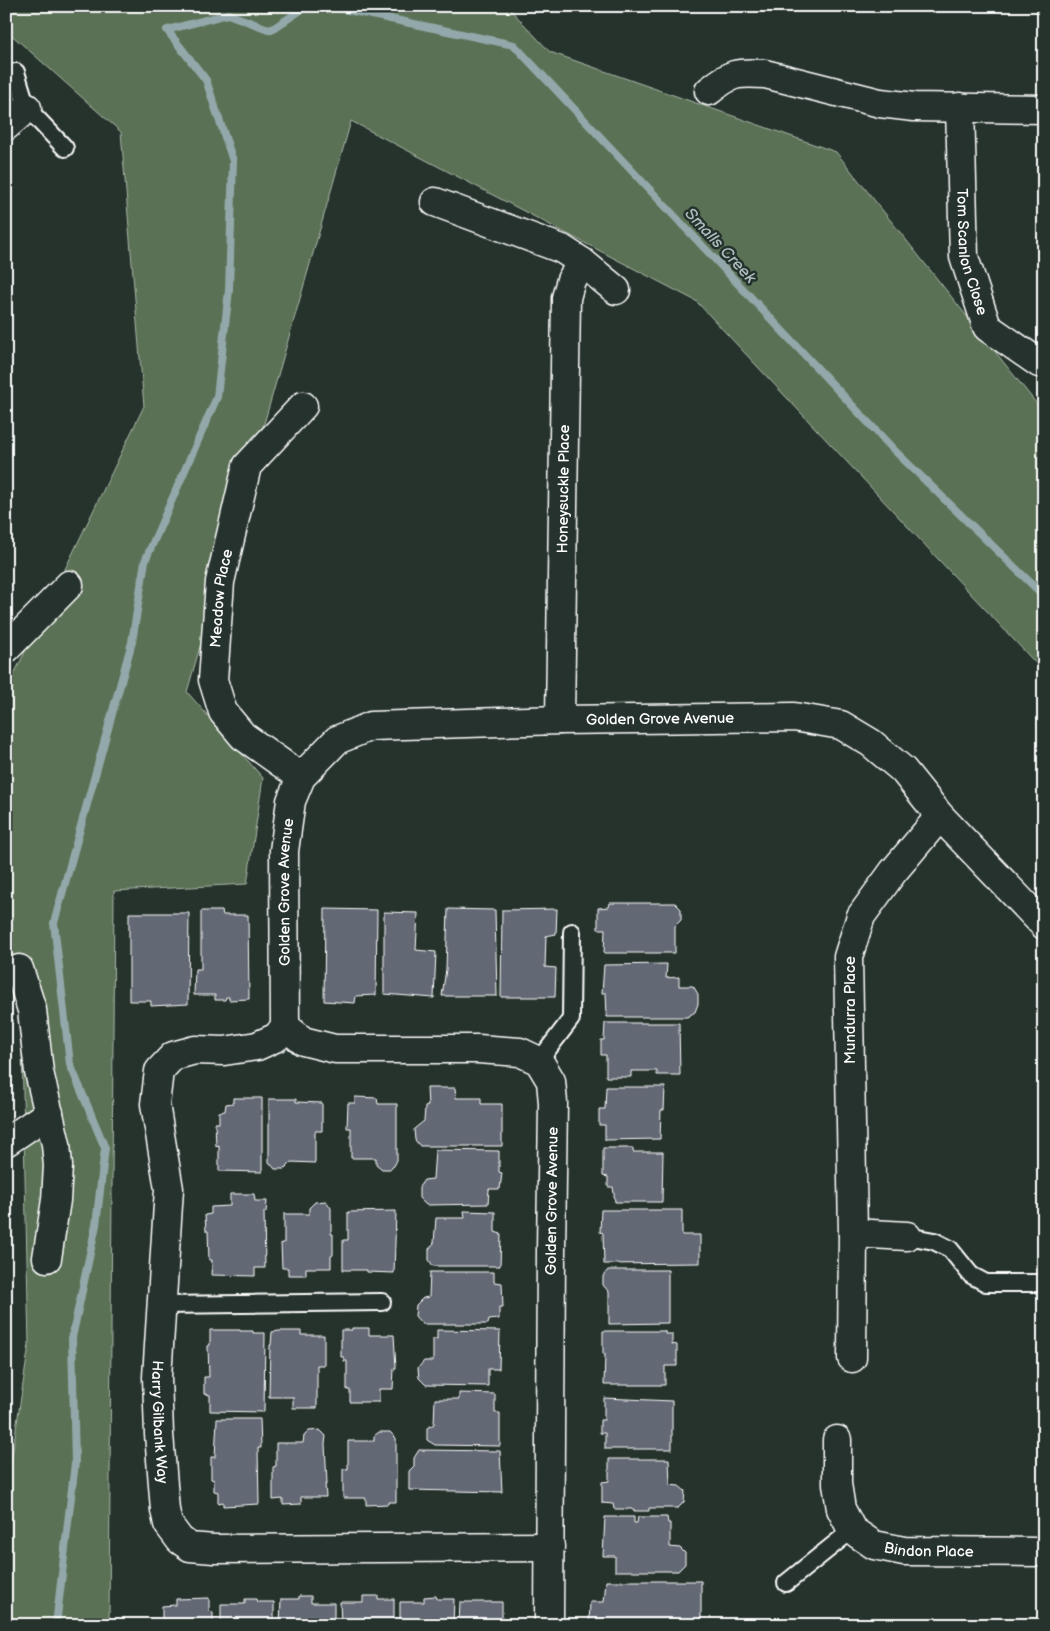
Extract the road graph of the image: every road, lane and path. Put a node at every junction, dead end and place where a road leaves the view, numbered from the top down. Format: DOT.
graph roads {
  1 [pos="16,72"];
  2 [pos="709,90"];
  3 [pos="27,108"];
  4 [pos="960,108"];
  5 [pos="1044,109"];
  6 [pos="6,126"];
  7 [pos="65,148"];
  8 [pos="435,202"];
  9 [pos="582,262"];
  10 [pos="616,290"];
  11 [pos="1044,364"];
  12 [pos="303,406"];
  13 [pos="69,585"];
  14 [pos="6,648"];
  15 [pos="560,720"];
  16 [pos="301,777"];
  17 [pos="940,816"];
  18 [pos="1044,925"];
  19 [pos="572,932"];
  20 [pos="19,969"];
  21 [pos="285,1026"];
  22 [pos="540,1061"];
  23 [pos="49,1113"];
  24 [pos="6,1142"];
  25 [pos="853,1234"];
  26 [pos="907,1236"];
  27 [pos="47,1258"];
  28 [pos="1044,1283"];
  29 [pos="382,1302"];
  30 [pos="163,1305"];
  31 [pos="852,1358"];
  32 [pos="837,1440"];
  33 [pos="852,1530"];
  34 [pos="550,1547"];
  35 [pos="1044,1552"];
  36 [pos="786,1583"];
  37 [pos="549,1625"];
  1 -- 3 [label="lane"];
  2 -- 4 [label="street"];
  3 -- 6 [label="street"];
  3 -- 7 [label="lane"];
  4 -- 5 [label="street"];
  4 -- 11 [label="street, Tom Scanlon Close"];
  8 -- 9 [label="street"];
  9 -- 10 [label="street"];
  9 -- 15 [label="street, Honeysuckle Place"];
  12 -- 16 [label="street, Meadow Place"];
  13 -- 14 [label="street"];
  15 -- 16 [label="street, Golden Grove Avenue"];
  15 -- 17 [label="street, Golden Grove Avenue"];
  16 -- 21 [label="street, Golden Grove Avenue"];
  17 -- 18 [label="street, Golden Grove Avenue"];
  17 -- 25 [label="street, Mundurra Place"];
  19 -- 22 [label="lane"];
  20 -- 23 [label="street"];
  21 -- 22 [label="street"];
  21 -- 30 [label="street, Harry Gilbank Way"];
  22 -- 34 [label="street, Golden Grove Avenue"];
  23 -- 24 [label="street"];
  23 -- 27 [label="street"];
  25 -- 26 [label="street"];
  25 -- 31 [label="street, Mundurra Place"];
  26 -- 28 [label="lane"];
  29 -- 30 [label="lane"];
  30 -- 34 [label="street, Harry Gilbank Way"];
  32 -- 33 [label="street, Bindon Place"];
  33 -- 35 [label="street, Bindon Place"];
  33 -- 36 [label="lane"];
  34 -- 37 [label="street, Golden Grove Avenue"];
}
